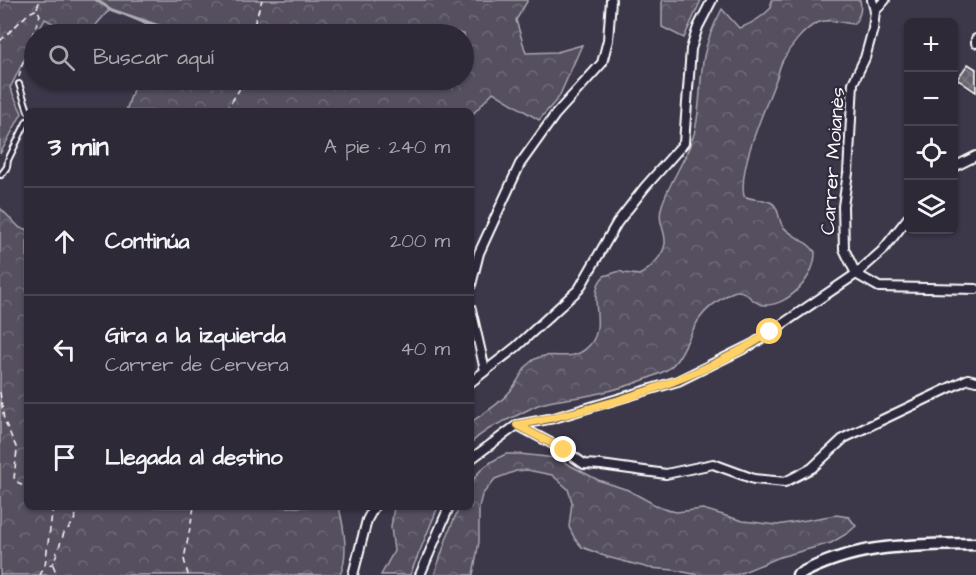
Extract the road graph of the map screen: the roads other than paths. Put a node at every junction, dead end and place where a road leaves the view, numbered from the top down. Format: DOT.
graph roads {
  1 [pos="611,0"];
  2 [pos="712,0"];
  3 [pos="872,0"];
  4 [pos="885,0"];
  5 [pos="875,11"];
  6 [pos="19,84"];
  7 [pos="27,108"];
  8 [pos="24,127"];
  9 [pos="976,156"];
  10 [pos="958,165"];
  11 [pos="1,175"];
  12 [pos="904,224"];
  13 [pos="474,273"];
  14 [pos="856,274"];
  15 [pos="976,289"];
  16 [pos="474,322"];
  17 [pos="485,370"];
  18 [pos="474,379"];
  19 [pos="976,381"];
  20 [pos="517,425"];
  21 [pos="474,457"];
  22 [pos="372,510"];
  23 [pos="448,510"];
  24 [pos="976,543"];
  25 [pos="353,575"];
  26 [pos="420,575"];
  27 [pos="798,575"];
  1 -- 13 [label="street"];
  2 -- 17 [label="street"];
  3 -- 5 [label="street, Carrer Moianès"];
  4 -- 5 [label="street"];
  5 -- 14 [label="street, Carrer Moianès"];
  6 -- 7 [label="lane"];
  8 -- 11 [label="lane"];
  9 -- 10 [label="street"];
  12 -- 14 [label="street"];
  14 -- 15 [label="street"];
  14 -- 20 [label="street"];
  16 -- 17 [label="street"];
  17 -- 18 [label="street"];
  19 -- 20 [label="street"];
  20 -- 21 [label="street"];
  22 -- 25 [label="street"];
  23 -- 26 [label="street"];
  24 -- 27 [label="street"];
}
